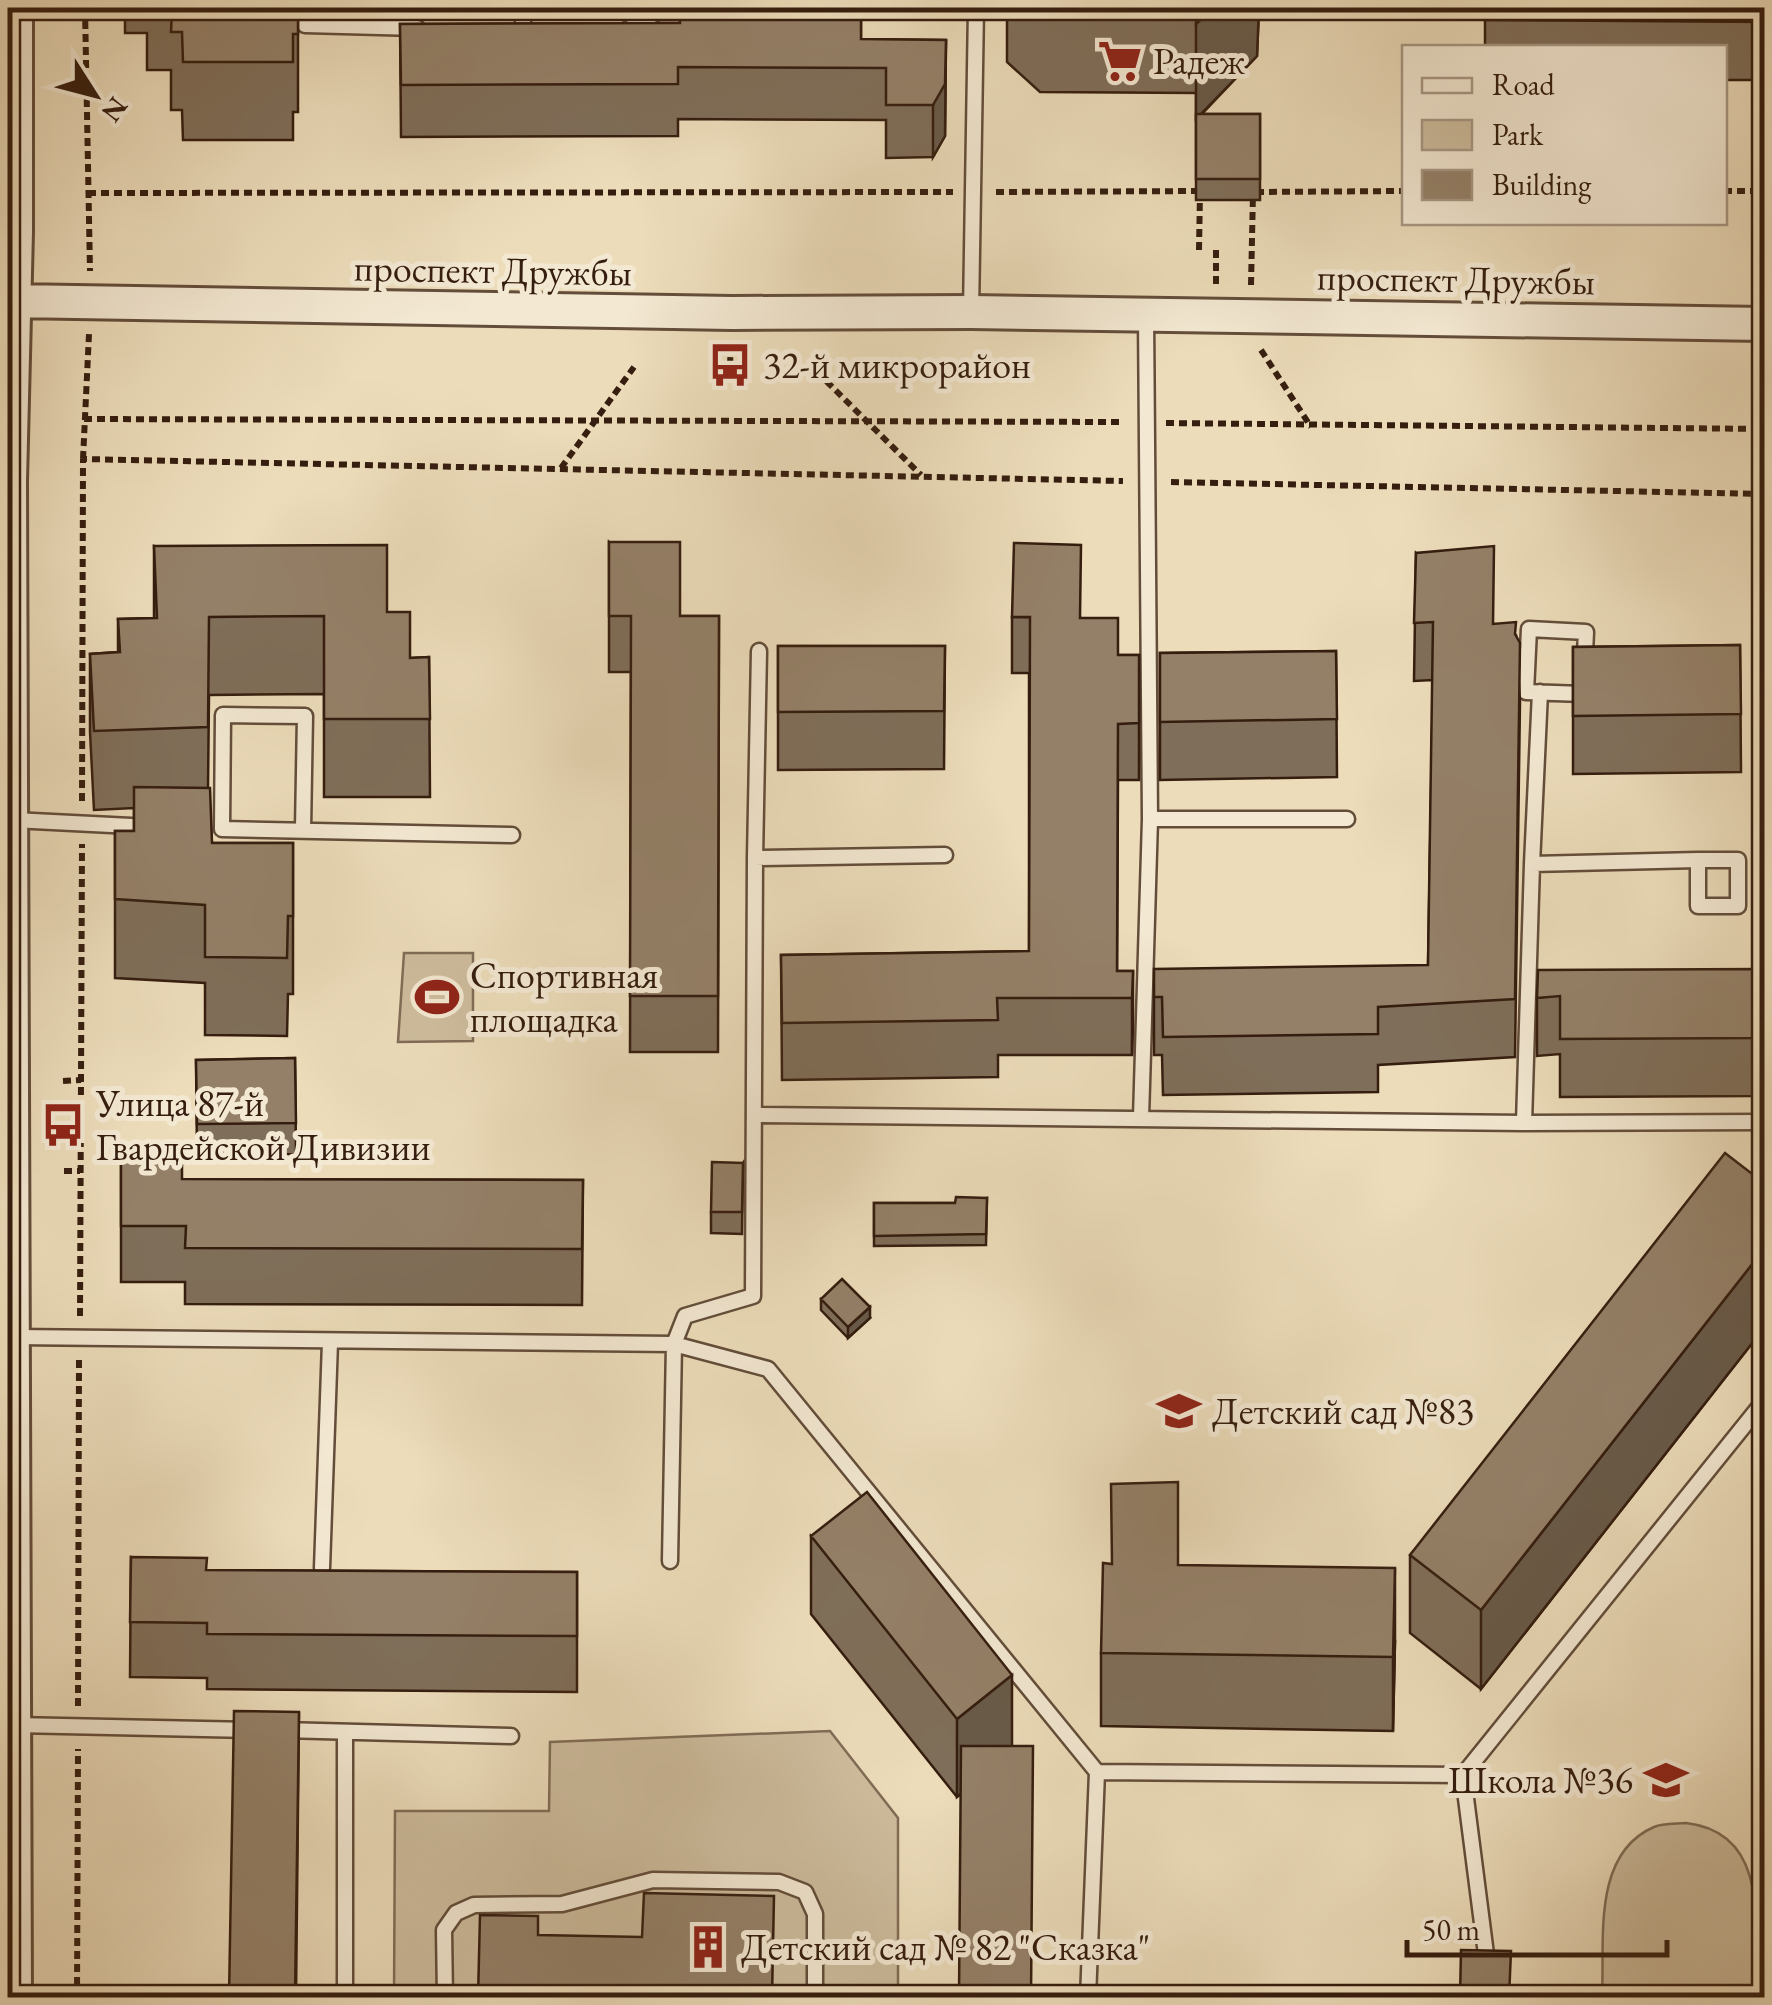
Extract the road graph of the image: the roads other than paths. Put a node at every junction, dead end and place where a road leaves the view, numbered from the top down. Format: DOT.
graph roads {
  1 [pos="16,8"];
  2 [pos="304,8"];
  3 [pos="523,8"];
  4 [pos="976,8"];
  5 [pos="657,10"];
  6 [pos="714,12"];
  7 [pos="424,28"];
  8 [pos="503,30"];
  9 [pos="523,31"];
  10 [pos="540,31"];
  11 [pos="608,32"];
  12 [pos="15,301"];
  13 [pos="970,312"];
  14 [pos="1146,316"];
  15 [pos="1764,324"];
  16 [pos="9,481"];
  17 [pos="9,590"];
  18 [pos="759,650"];
  19 [pos="1540,692"];
  20 [pos="1150,818"];
  21 [pos="1347,819"];
  22 [pos="12,820"];
  23 [pos="170,827"];
  24 [pos="204,828"];
  25 [pos="222,829"];
  26 [pos="303,829"];
  27 [pos="512,836"];
  28 [pos="223,848"];
  29 [pos="945,854"];
  30 [pos="755,858"];
  31 [pos="1698,860"];
  32 [pos="1532,864"];
  33 [pos="10,1047"];
  34 [pos="755,1115"];
  35 [pos="1141,1118"];
  36 [pos="1764,1122"];
  37 [pos="1524,1123"];
  38 [pos="13,1338"];
  39 [pos="330,1342"];
  40 [pos="674,1344"];
  41 [pos="1764,1401"];
  42 [pos="11,1542"];
  43 [pos="670,1561"];
  44 [pos="322,1568"];
  45 [pos="345,1732"];
  46 [pos="511,1736"];
  47 [pos="13,1740"];
  48 [pos="1097,1772"];
  49 [pos="1463,1775"];
  50 [pos="1487,1962"];
  51 [pos="15,1998"];
  52 [pos="344,1998"];
  53 [pos="445,1998"];
  54 [pos="815,1998"];
  55 [pos="1088,1998"];
  1 -- 12 [label="street"];
  2 -- 7 [label="lane"];
  3 -- 9 [label="lane"];
  4 -- 13 [label="lane"];
  5 -- 6 [label="lane"];
  5 -- 11 [label="lane"];
  8 -- 9 [label="lane"];
  9 -- 10 [label="lane"];
  12 -- 13 [label="street, проспект Дружбы"];
  12 -- 16 [label="street"];
  13 -- 14 [label="street, проспект Дружбы"];
  14 -- 15 [label="street, проспект Дружбы"];
  14 -- 20 [label="lane"];
  16 -- 17 [label="street"];
  17 -- 22 [label="street"];
  18 -- 30 [label="lane"];
  19 -- 19 [label="lane"];
  19 -- 32 [label="lane"];
  20 -- 21 [label="lane"];
  20 -- 35 [label="lane"];
  22 -- 23 [label="lane"];
  22 -- 33 [label="street"];
  24 -- 25 [label="lane"];
  25 -- 26 [label="lane"];
  25 -- 26 [label="lane"];
  25 -- 28 [label="lane"];
  26 -- 27 [label="lane"];
  29 -- 30 [label="lane"];
  30 -- 34 [label="lane"];
  31 -- 32 [label="lane"];
  32 -- 37 [label="lane"];
  33 -- 38 [label="street"];
  34 -- 35 [label="lane"];
  34 -- 40 [label="lane"];
  35 -- 37 [label="lane"];
  36 -- 37 [label="lane"];
  38 -- 39 [label="lane"];
  38 -- 42 [label="street"];
  39 -- 40 [label="lane"];
  39 -- 44 [label="lane"];
  40 -- 43 [label="lane"];
  40 -- 48 [label="lane"];
  41 -- 49 [label="lane"];
  42 -- 47 [label="street"];
  45 -- 46 [label="lane"];
  45 -- 47 [label="lane"];
  45 -- 52 [label="lane"];
  47 -- 51 [label="street"];
  48 -- 49 [label="lane"];
  48 -- 55 [label="lane"];
  49 -- 50 [label="lane"];
  53 -- 54 [label="lane"];
}
